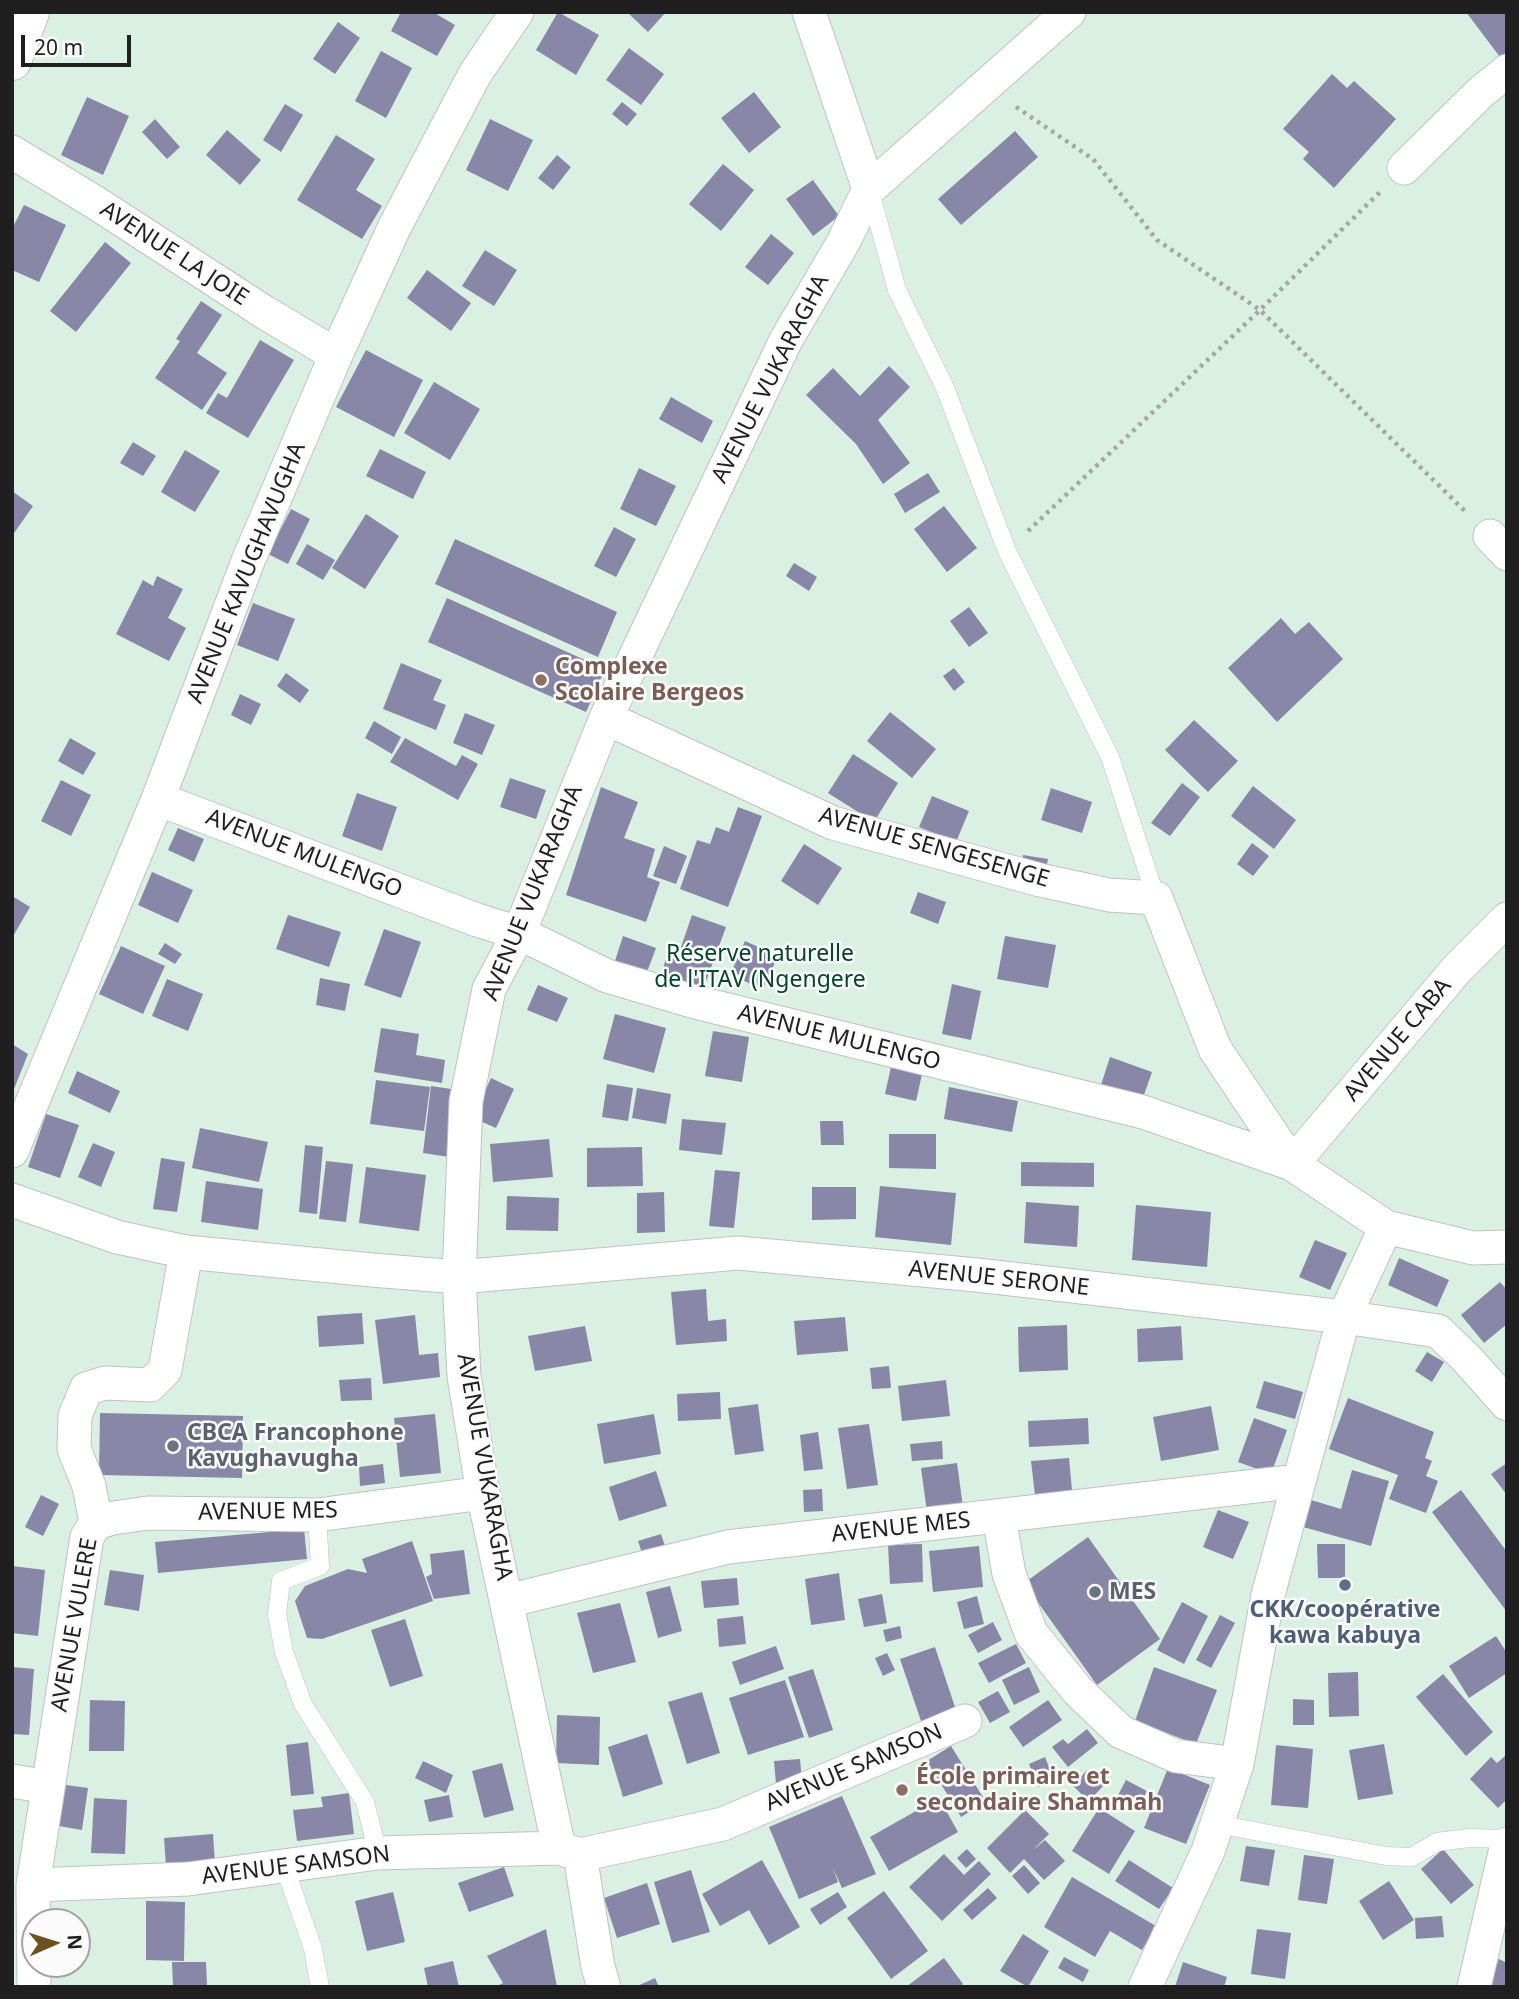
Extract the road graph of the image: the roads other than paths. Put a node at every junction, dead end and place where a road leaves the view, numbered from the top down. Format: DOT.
graph roads {
  1 [pos="30,12"];
  2 [pos="809,12"];
  3 [pos="1069,12"];
  4 [pos="510,16"];
  5 [pos="12,61"];
  6 [pos="1507,71"];
  7 [pos="12,152"];
  8 [pos="1404,168"];
  9 [pos="869,189"];
  10 [pos="336,355"];
  11 [pos="606,718"];
  12 [pos="158,799"];
  13 [pos="1156,898"];
  14 [pos="1507,919"];
  15 [pos="519,933"];
  16 [pos="12,1151"];
  17 [pos="1292,1164"];
  18 [pos="12,1200"];
  19 [pos="1386,1227"];
  20 [pos="1507,1247"];
  21 [pos="186,1252"];
  22 [pos="458,1277"];
  23 [pos="1345,1317"];
  24 [pos="1507,1405"];
  25 [pos="1299,1481"];
  26 [pos="483,1493"];
  27 [pos="317,1516"];
  28 [pos="999,1517"];
  29 [pos="96,1523"];
  30 [pos="507,1601"];
  31 [pos="965,1721"];
  32 [pos="1237,1764"];
  33 [pos="12,1781"];
  34 [pos="48,1787"];
  35 [pos="1217,1824"];
  36 [pos="1507,1841"];
  37 [pos="570,1851"];
  38 [pos="378,1853"];
  39 [pos="285,1868"];
  40 [pos="33,1885"];
  41 [pos="34,1987"];
  42 [pos="320,1987"];
  43 [pos="604,1987"];
  44 [pos="1144,1987"];
  45 [pos="1474,1987"];
  1 -- 5 [label="main road"];
  2 -- 9 [label="street"];
  3 -- 9 [label="street, AVENUE VUKARAGHA"];
  4 -- 10 [label="street, AVENUE KAVUGHAVUGHA"];
  6 -- 8 [label="street"];
  7 -- 10 [label="street, AVENUE LA JOIE"];
  9 -- 11 [label="street, AVENUE VUKARAGHA"];
  9 -- 13 [label="lane"];
  10 -- 12 [label="street, AVENUE KAVUGHAVUGHA"];
  11 -- 13 [label="street, AVENUE SENGESENGE"];
  11 -- 15 [label="street, AVENUE VUKARAGHA"];
  12 -- 15 [label="street, AVENUE MULENGO"];
  12 -- 16 [label="street, AVENUE KAVUGHAVUGHA"];
  13 -- 17 [label="street"];
  14 -- 17 [label="street, AVENUE CABA"];
  15 -- 17 [label="street, AVENUE MULENGO"];
  15 -- 22 [label="street, AVENUE VUKARAGHA"];
  17 -- 19 [label="street"];
  18 -- 21 [label="street, AVENUE SERONE"];
  19 -- 20 [label="street"];
  19 -- 23 [label="street"];
  21 -- 22 [label="street, AVENUE SERONE"];
  21 -- 29 [label="street, AVENUE VULERE"];
  22 -- 23 [label="street, AVENUE SERONE"];
  22 -- 26 [label="street, AVENUE VUKARAGHA"];
  23 -- 24 [label="street, AVENUE SERONE"];
  23 -- 25 [label="street"];
  25 -- 28 [label="street, AVENUE MES"];
  25 -- 32 [label="street"];
  26 -- 27 [label="street, AVENUE MES"];
  26 -- 30 [label="street, AVENUE VUKARAGHA"];
  27 -- 29 [label="street, AVENUE MES"];
  27 -- 38 [label="lane"];
  28 -- 30 [label="street, AVENUE MES"];
  28 -- 32 [label="street"];
  29 -- 34 [label="street, AVENUE VULERE"];
  30 -- 37 [label="street, AVENUE VUKARAGHA"];
  31 -- 37 [label="street, AVENUE SAMSON"];
  32 -- 35 [label="street"];
  33 -- 34 [label="street"];
  34 -- 40 [label="street, AVENUE VULERE"];
  35 -- 36 [label="lane"];
  35 -- 44 [label="street"];
  36 -- 45 [label="street"];
  37 -- 38 [label="street, AVENUE SAMSON"];
  37 -- 43 [label="street, AVENUE VUKARAGHA"];
  38 -- 39 [label="street, AVENUE SAMSON"];
  39 -- 40 [label="street, AVENUE SAMSON"];
  39 -- 42 [label="lane"];
  40 -- 41 [label="street, AVENUE VULERE"];
}
